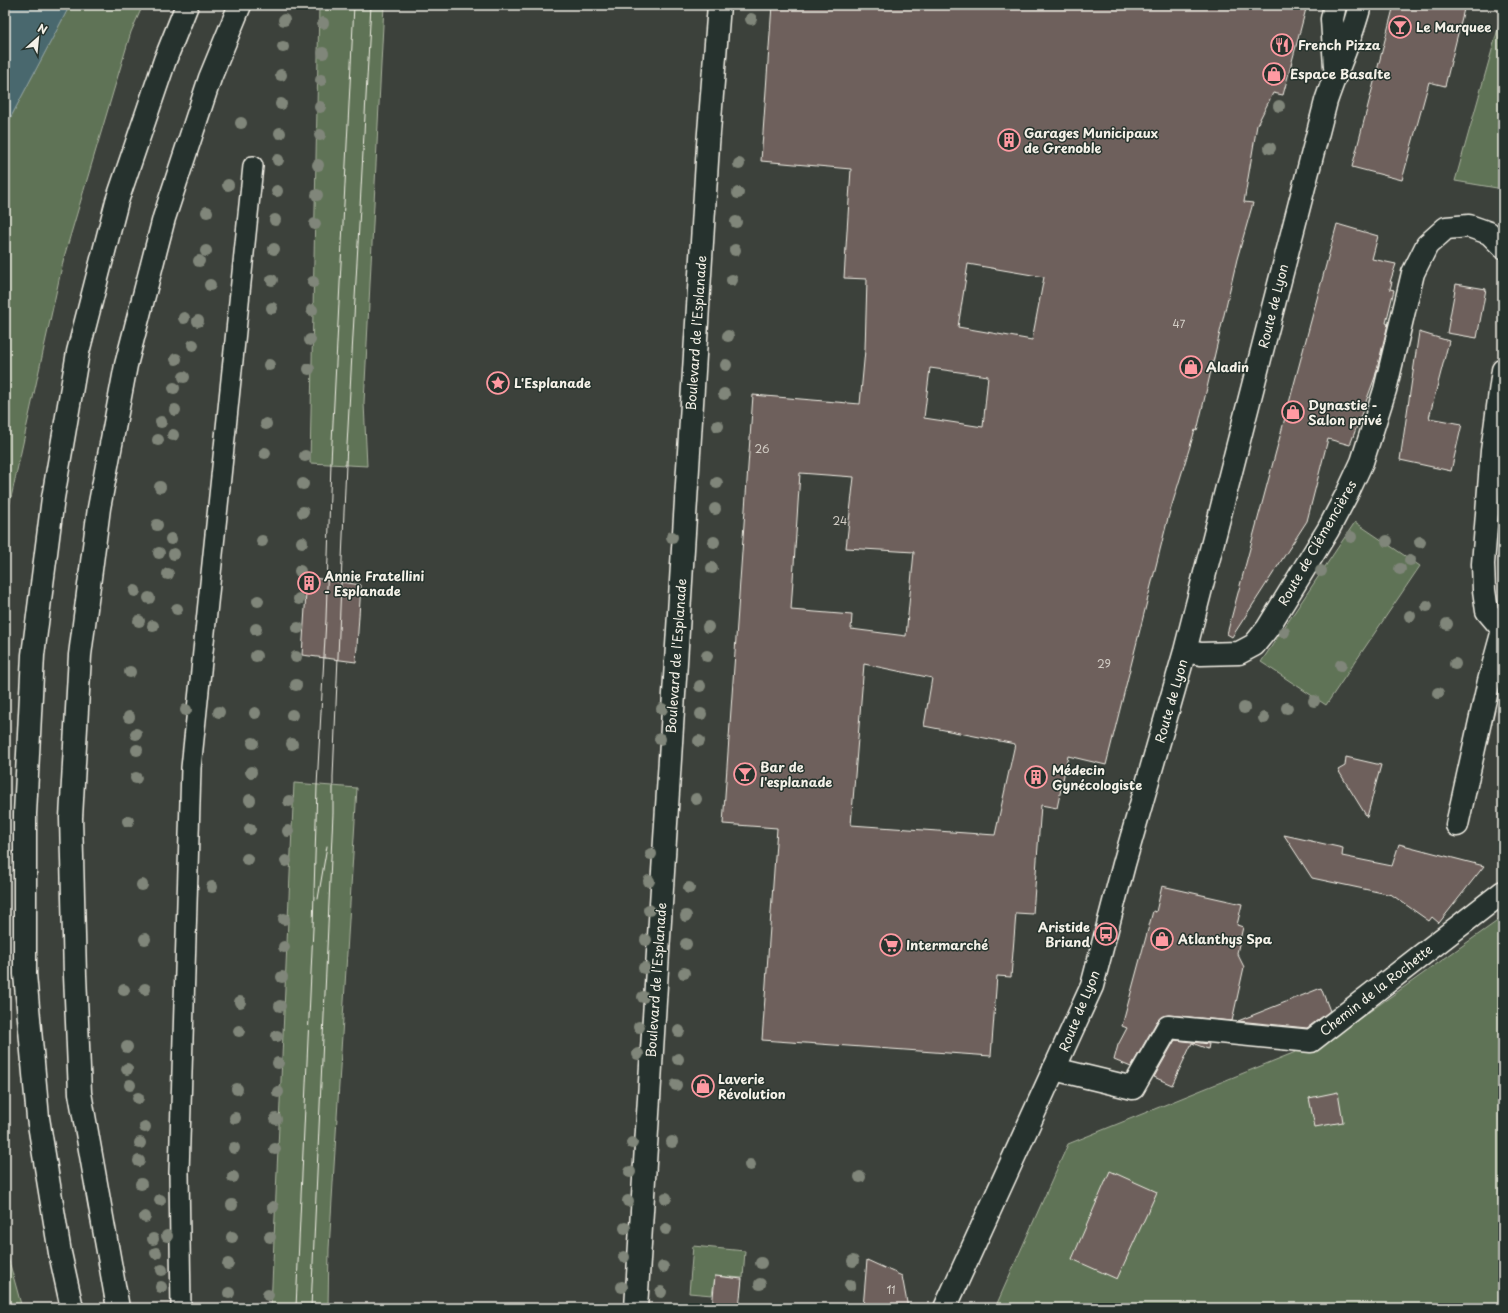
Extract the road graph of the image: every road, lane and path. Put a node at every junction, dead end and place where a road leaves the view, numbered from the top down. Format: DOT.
graph roads {
  1 [pos="187,5"];
  2 [pos="240,5"];
  3 [pos="719,5"];
  4 [pos="1335,5"];
  5 [pos="1360,5"];
  6 [pos="1335,72"];
  7 [pos="253,166"];
  8 [pos="1503,247"];
  9 [pos="1503,370"];
  10 [pos="1503,630"];
  11 [pos="1184,651"];
  12 [pos="1457,825"];
  13 [pos="1503,892"];
  14 [pos="1054,1069"];
  15 [pos="72,1308"];
  16 [pos="118,1308"];
  17 [pos="181,1308"];
  18 [pos="636,1308"];
  19 [pos="945,1308"];
  1 -- 15 [label="main road"];
  2 -- 16 [label="main road"];
  3 -- 18 [label="main road, Boulevard de l'Esplanade"];
  4 -- 6 [label="main road"];
  5 -- 6 [label="main road, Route de Lyon"];
  6 -- 11 [label="main road, Route de Lyon"];
  7 -- 17 [label="lane"];
  8 -- 11 [label="main road, Route de Clémencières"];
  9 -- 10 [label="main road"];
  10 -- 12 [label="main road"];
  11 -- 14 [label="main road, Route de Lyon"];
  13 -- 14 [label="main road, Chemin de la Rochette"];
  14 -- 19 [label="main road, Route de Lyon"];
}
